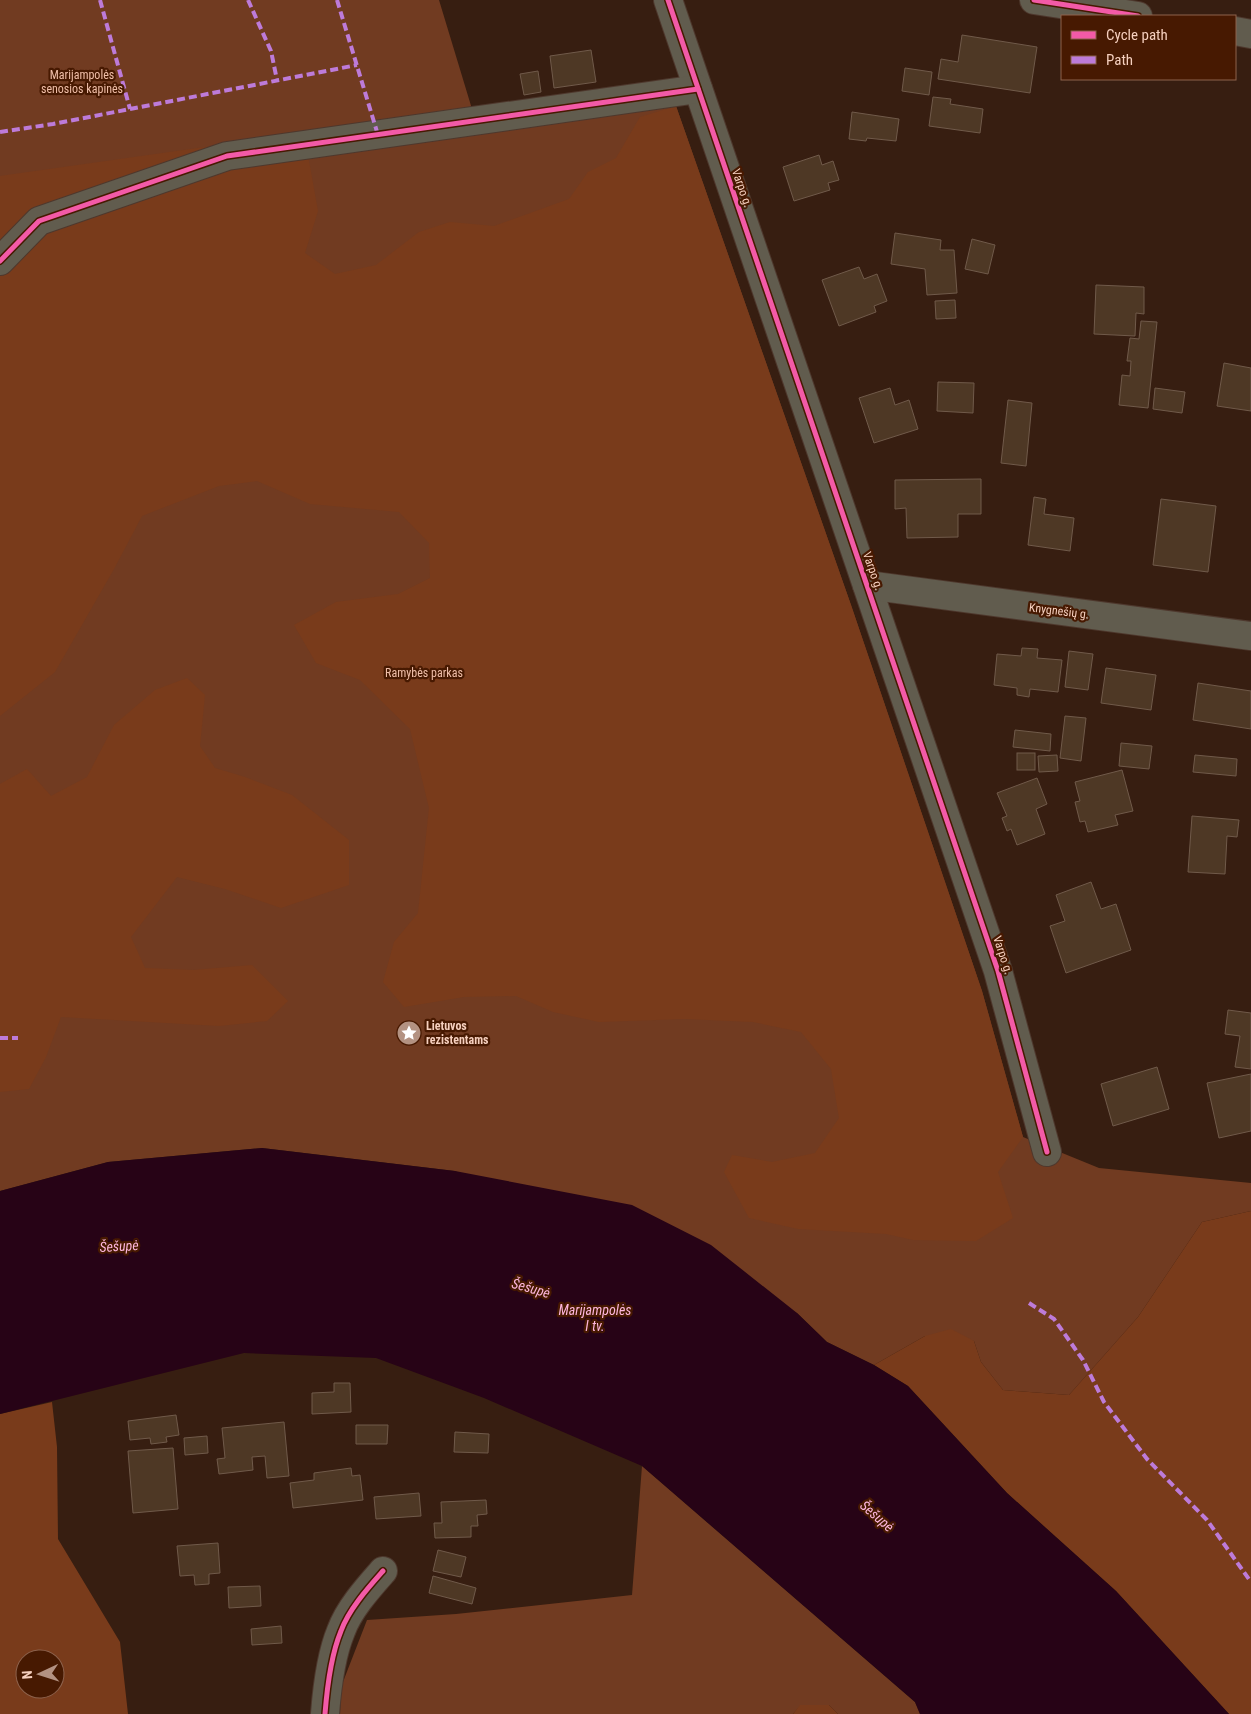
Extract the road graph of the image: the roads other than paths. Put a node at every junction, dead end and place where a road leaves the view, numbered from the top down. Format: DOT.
graph roads {
  1 [pos="668,0"];
  2 [pos="1034,0"];
  3 [pos="1132,15"];
  4 [pos="1236,32"];
  5 [pos="1251,34"];
  6 [pos="698,89"];
  7 [pos="0,260"];
  8 [pos="867,586"];
  9 [pos="1251,636"];
  10 [pos="1047,1152"];
  11 [pos="383,1571"];
  12 [pos="325,1714"];
  1 -- 6 [label="street, Varpo g."];
  2 -- 3 [label="street"];
  4 -- 5 [label="street"];
  6 -- 7 [label="street"];
  6 -- 8 [label="street, Varpo g."];
  8 -- 9 [label="street, Knygnešių g."];
  8 -- 10 [label="street, Varpo g."];
  11 -- 12 [label="street"];
}
